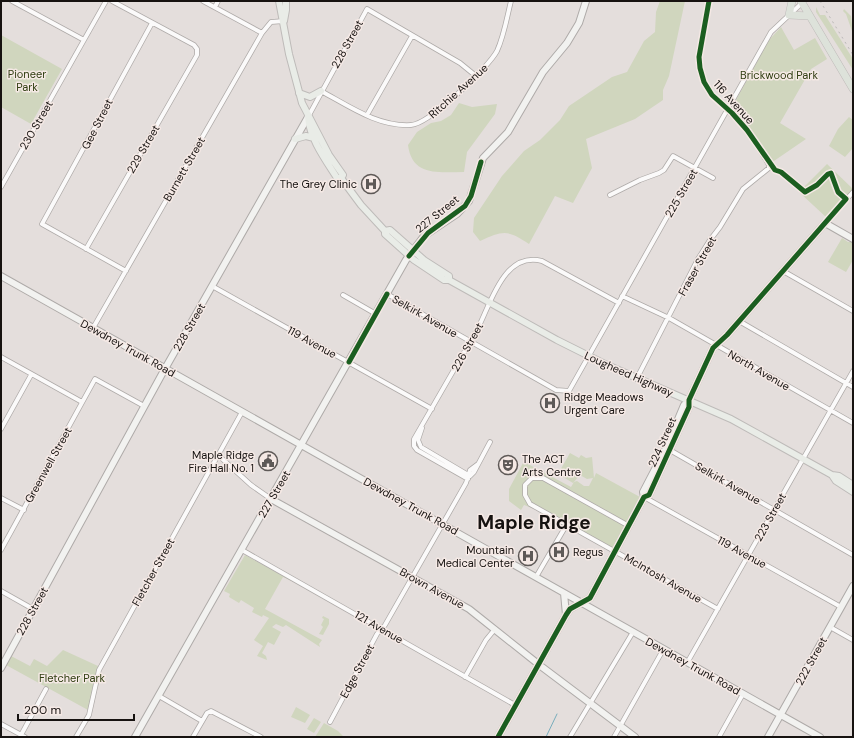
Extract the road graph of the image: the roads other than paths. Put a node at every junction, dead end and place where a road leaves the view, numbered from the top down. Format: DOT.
graph roads {
  1 [pos="12,1"];
  2 [pos="106,1"];
  3 [pos="112,1"];
  4 [pos="203,1"];
  5 [pos="218,1"];
  6 [pos="279,1"];
  7 [pos="286,1"];
  8 [pos="511,1"];
  9 [pos="586,1"];
  10 [pos="709,1"];
  11 [pos="792,1"];
  12 [pos="802,2"];
  13 [pos="215,7"];
  14 [pos="789,15"];
  15 [pos="809,16"];
  16 [pos="284,21"];
  17 [pos="152,23"];
  18 [pos="262,33"];
  19 [pos="412,36"];
  20 [pos="84,40"];
  21 [pos="476,76"];
  22 [pos="852,86"];
  23 [pos="321,91"];
  24 [pos="299,93"];
  25 [pos="728,110"];
  26 [pos="367,115"];
  27 [pos="308,116"];
  28 [pos="314,138"];
  29 [pos="295,139"];
  30 [pos="769,165"];
  31 [pos="695,168"];
  32 [pos="341,178"];
  33 [pos="713,178"];
  34 [pos="1,187"];
  35 [pos="853,192"];
  36 [pos="610,195"];
  37 [pos="825,224"];
  38 [pos="853,239"];
  39 [pos="86,249"];
  40 [pos="411,253"];
  41 [pos="126,271"];
  42 [pos="783,271"];
  43 [pos="1,276"];
  44 [pos="212,286"];
  45 [pos="387,294"];
  46 [pos="343,296"];
  47 [pos="622,296"];
  48 [pos="490,303"];
  49 [pos="619,303"];
  50 [pos="853,311"];
  51 [pos="376,314"];
  52 [pos="668,318"];
  53 [pos="739,321"];
  54 [pos="93,328"];
  55 [pos="470,342"];
  56 [pos="716,345"];
  57 [pos="1,357"];
  58 [pos="590,357"];
  59 [pos="349,362"];
  60 [pos="165,368"];
  61 [pos="853,371"];
  62 [pos="31,375"];
  63 [pos="637,378"];
  64 [pos="846,383"];
  65 [pos="853,387"];
  66 [pos="570,391"];
  67 [pos="689,400"];
  68 [pos="82,402"];
  69 [pos="144,406"];
  70 [pos="432,409"];
  71 [pos="830,411"];
  72 [pos="242,412"];
  73 [pos="853,424"];
  74 [pos="422,428"];
  75 [pos="1,429"];
  76 [pos="490,442"];
  77 [pos="302,445"];
  78 [pos="668,449"];
  79 [pos="218,455"];
  80 [pos="803,459"];
  81 [pos="832,475"];
  82 [pos="469,478"];
  83 [pos="853,484"];
  84 [pos="853,492"];
  85 [pos="644,497"];
  86 [pos="1,498"];
  87 [pos="271,499"];
  88 [pos="774,509"];
  89 [pos="24,510"];
  90 [pos="443,524"];
  91 [pos="567,524"];
  92 [pos="630,526"];
  93 [pos="1,550"];
  94 [pos="242,550"];
  95 [pos="616,551"];
  96 [pos="853,555"];
  97 [pos="748,556"];
  98 [pos="536,577"];
  99 [pos="412,578"];
  100 [pos="853,586"];
  101 [pos="1,591"];
  102 [pos="564,593"];
  103 [pos="582,604"];
  104 [pos="841,607"];
  105 [pos="33,609"];
  106 [pos="718,609"];
  107 [pos="566,614"];
  108 [pos="830,627"];
  109 [pos="494,629"];
  110 [pos="382,630"];
  111 [pos="633,632"];
  112 [pos="853,640"];
  113 [pos="664,650"];
  114 [pos="687,663"];
  115 [pos="538,664"];
  116 [pos="1,668"];
  117 [pos="465,677"];
  118 [pos="46,690"];
  119 [pos="743,694"];
  120 [pos="159,696"];
  121 [pos="590,703"];
  122 [pos="515,705"];
  123 [pos="781,715"];
  124 [pos="202,721"];
  125 [pos="330,722"];
  126 [pos="1,724"];
  127 [pos="620,726"];
  128 [pos="23,736"];
  129 [pos="76,737"];
  130 [pos="135,737"];
  131 [pos="193,737"];
  132 [pos="261,737"];
  133 [pos="495,737"];
  134 [pos="498,737"];
  135 [pos="570,737"];
  136 [pos="614,737"];
  137 [pos="635,737"];
  138 [pos="719,737"];
  139 [pos="768,737"];
  140 [pos="820,737"];
  1 -- 20 [label="street"];
  2 -- 20 [label="street, 230 Street"];
  3 -- 17 [label="street"];
  4 -- 13 [label="street"];
  5 -- 13 [label="street"];
  6 -- 16 [label="main road, Lougheed Highway"];
  7 -- 16 [label="main road, Lougheed Highway"];
  8 -- 21 [label="street, Ritchie Avenue"];
  9 -- 40 [label="main road, 227 Street"];
  10 -- 25 [label="street, 116 Avenue"];
  11 -- 14 [label="highway"];
  12 -- 14 [label="street, 225 Street"];
  12 -- 15 [label="highway"];
  13 -- 18 [label="street"];
  14 -- 15 [label="highway"];
  14 -- 25 [label="street, 225 Street"];
  15 -- 22 [label="highway"];
  16 -- 18 [label="street, Burnett Street"];
  16 -- 24 [label="main road, Lougheed Highway"];
  17 -- 39 [label="street, Gee Street"];
  17 -- 39 [label="street, 229 Street"];
  18 -- 41 [label="street, Burnett Street"];
  19 -- 21 [label="street"];
  19 -- 23 [label="street, 228 Street"];
  19 -- 26 [label="street"];
  20 -- 34 [label="street, 230 Street"];
  21 -- 26 [label="street, Ritchie Avenue"];
  23 -- 24 [label="main road"];
  23 -- 26 [label="street, Ritchie Avenue"];
  23 -- 27 [label="street, 228 Street"];
  24 -- 27 [label="main road, Lougheed Highway"];
  25 -- 30 [label="street, 116 Avenue"];
  25 -- 31 [label="street, 225 Street"];
  27 -- 28 [label="main road, Lougheed Highway"];
  27 -- 29 [label="main road, 228 Street"];
  27 -- 32 [label="main road, Lougheed Highway"];
  28 -- 29 [label="main road"];
  28 -- 32 [label="main road, Lougheed Highway"];
  29 -- 44 [label="main road, 228 Street"];
  30 -- 52 [label="street, Fraser Street"];
  31 -- 33 [label="street"];
  31 -- 36 [label="street"];
  31 -- 47 [label="street, 225 Street"];
  32 -- 40 [label="main road, Lougheed Highway"];
  35 -- 37 [label="street, 224 Street"];
  37 -- 38 [label="main road"];
  37 -- 42 [label="main road, 224 Street"];
  39 -- 41 [label="street"];
  40 -- 45 [label="main road, 227 Street"];
  40 -- 48 [label="main road, Lougheed Highway"];
  41 -- 54 [label="street, Burnett Street"];
  42 -- 50 [label="street"];
  42 -- 53 [label="main road, 224 Street"];
  43 -- 54 [label="main road, Dewdney Trunk Road"];
  44 -- 59 [label="street, 119 Avenue"];
  44 -- 60 [label="main road, 228 Street"];
  45 -- 51 [label="main road, 227 Street"];
  45 -- 55 [label="street, Selkirk Avenue"];
  46 -- 51 [label="street"];
  47 -- 49 [label="street, 225 Street"];
  47 -- 52 [label="street, North Avenue"];
  48 -- 49 [label="street, 226 Street"];
  48 -- 55 [label="street, 226 Street"];
  48 -- 58 [label="main road, Lougheed Highway"];
  49 -- 58 [label="street, 225 Street"];
  51 -- 59 [label="main road, 227 Street"];
  52 -- 56 [label="street, North Avenue"];
  52 -- 63 [label="street, Fraser Street"];
  53 -- 56 [label="main road, 224 Street"];
  53 -- 64 [label="street"];
  54 -- 60 [label="main road, Dewdney Trunk Road"];
  55 -- 66 [label="street, Selkirk Avenue"];
  55 -- 70 [label="street, 226 Street"];
  56 -- 67 [label="main road, 224 Street"];
  56 -- 71 [label="street, North Avenue"];
  57 -- 62 [label="street"];
  58 -- 63 [label="main road, Lougheed Highway"];
  58 -- 66 [label="street, 225 Street"];
  59 -- 70 [label="street, 119 Avenue"];
  59 -- 77 [label="main road, 227 Street"];
  60 -- 69 [label="main road, 228 Street"];
  60 -- 72 [label="main road, Dewdney Trunk Road"];
  61 -- 64 [label="street, 223 Street"];
  62 -- 68 [label="street"];
  62 -- 75 [label="street"];
  63 -- 67 [label="main road, Lougheed Highway"];
  64 -- 65 [label="street"];
  64 -- 71 [label="street, 223 Street"];
  67 -- 78 [label="main road, 224 Street"];
  67 -- 80 [label="main road, Lougheed Highway"];
  68 -- 69 [label="street, Greenwell Street"];
  68 -- 89 [label="street, Greenwell Street"];
  69 -- 105 [label="main road, 228 Street"];
  70 -- 74 [label="street, 226 Street"];
  71 -- 73 [label="street, North Avenue"];
  71 -- 80 [label="street, 223 Street"];
  72 -- 77 [label="main road, Dewdney Trunk Road"];
  72 -- 79 [label="street, Fletcher Street"];
  74 -- 82 [label="street"];
  74 -- 82 [label="street, 226 Street"];
  76 -- 82 [label="street, Edge Street"];
  77 -- 87 [label="main road, 227 Street"];
  77 -- 90 [label="main road, Dewdney Trunk Road"];
  78 -- 85 [label="main road, 224 Street"];
  78 -- 88 [label="street, Selkirk Avenue"];
  79 -- 87 [label="street, Brown Avenue"];
  79 -- 129 [label="street, Fletcher Street"];
  80 -- 81 [label="main road, Lougheed Highway"];
  80 -- 88 [label="street, 223 Street"];
  81 -- 83 [label="main road, Lougheed Highway"];
  81 -- 84 [label="main road, Lougheed Highway"];
  82 -- 90 [label="street, Edge Street"];
  85 -- 92 [label="main road, 224 Street"];
  85 -- 97 [label="street, 119 Avenue"];
  86 -- 89 [label="street"];
  87 -- 94 [label="main road, 227 Street"];
  87 -- 99 [label="main road, Brown Avenue"];
  88 -- 96 [label="street, Selkirk Avenue"];
  88 -- 97 [label="street, 223 Street"];
  89 -- 93 [label="street, Greenwell Street"];
  90 -- 98 [label="main road, Dewdney Trunk Road"];
  90 -- 99 [label="street, Edge Street"];
  91 -- 92 [label="street, McIntosh Avenue"];
  91 -- 95 [label="street, McIntosh Avenue"];
  91 -- 98 [label="street"];
  92 -- 95 [label="main road, 224 Street"];
  94 -- 110 [label="street, 121 Avenue"];
  94 -- 120 [label="main road, 227 Street"];
  95 -- 103 [label="main road, 224 Street"];
  95 -- 106 [label="street, McIntosh Avenue"];
  97 -- 104 [label="street, 119 Avenue"];
  97 -- 106 [label="street, 223 Street"];
  98 -- 102 [label="main road, Dewdney Trunk Road"];
  99 -- 109 [label="main road, Brown Avenue"];
  99 -- 110 [label="street, Edge Street"];
  100 -- 104 [label="main road, 222 Street"];
  101 -- 105 [label="street"];
  102 -- 103 [label="main road, Dewdney Trunk Road"];
  102 -- 107 [label="main road"];
  103 -- 107 [label="main road, 224 Street"];
  103 -- 111 [label="main road, Dewdney Trunk Road"];
  104 -- 108 [label="main road, 222 Street"];
  105 -- 116 [label="main road, 228 Street"];
  106 -- 114 [label="street, 223 Street"];
  107 -- 115 [label="main road, 224 Street"];
  108 -- 112 [label="street"];
  108 -- 123 [label="main road, 222 Street"];
  109 -- 115 [label="main road, Brown Avenue"];
  109 -- 117 [label="street"];
  110 -- 117 [label="street, 121 Avenue"];
  110 -- 125 [label="street, Edge Street"];
  111 -- 113 [label="main road, Dewdney Trunk Road"];
  111 -- 121 [label="street"];
  113 -- 114 [label="main road, Dewdney Trunk Road"];
  113 -- 127 [label="street"];
  114 -- 119 [label="main road, Dewdney Trunk Road"];
  115 -- 121 [label="main road, Brown Avenue"];
  115 -- 122 [label="main road, 224 Street"];
  117 -- 122 [label="street, 121 Avenue"];
  118 -- 128 [label="street"];
  119 -- 123 [label="main road, Dewdney Trunk Road"];
  119 -- 138 [label="street"];
  120 -- 124 [label="street"];
  120 -- 130 [label="main road, 227 Street"];
  121 -- 127 [label="main road, Brown Avenue"];
  121 -- 135 [label="street"];
  122 -- 133 [label="main road, 224 Street"];
  122 -- 134 [label="main road, 224 Street"];
  123 -- 139 [label="main road, 222 Street"];
  123 -- 140 [label="main road, Dewdney Trunk Road"];
  124 -- 131 [label="street"];
  124 -- 132 [label="street"];
  126 -- 128 [label="street"];
  127 -- 136 [label="street"];
  127 -- 137 [label="main road, Brown Avenue"];
}
